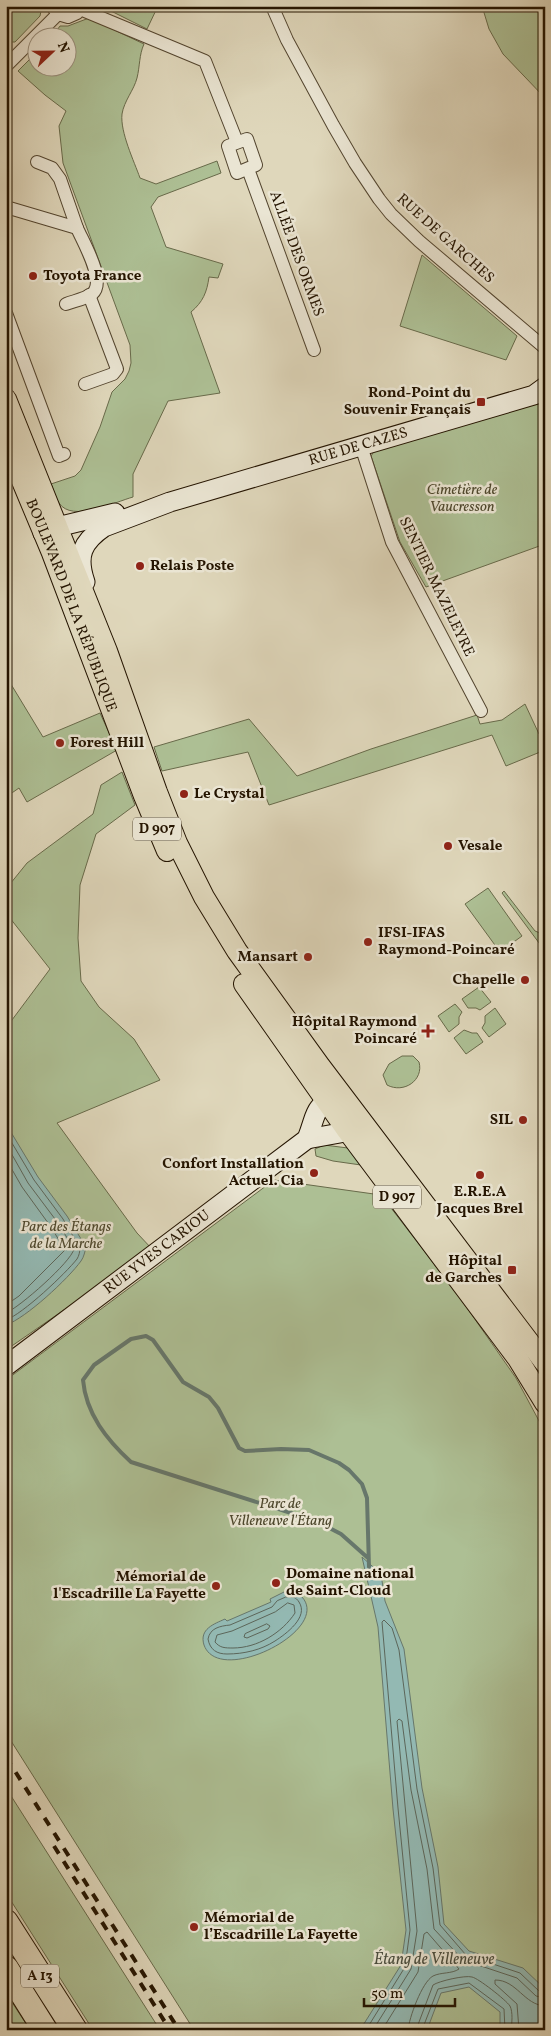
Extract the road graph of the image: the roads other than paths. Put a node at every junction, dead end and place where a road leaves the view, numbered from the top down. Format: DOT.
graph roads {
  1 [pos="272,6"];
  2 [pos="80,8"];
  3 [pos="54,9"];
  4 [pos="9,57"];
  5 [pos="37,162"];
  6 [pos="6,207"];
  7 [pos="77,228"];
  8 [pos="89,295"];
  9 [pos="66,304"];
  10 [pos="6,313"];
  11 [pos="545,348"];
  12 [pos="314,350"];
  13 [pos="85,384"];
  14 [pos="545,387"];
  15 [pos="6,399"];
  16 [pos="6,443"];
  17 [pos="360,446"];
  18 [pos="64,454"];
  19 [pos="170,502"];
  20 [pos="50,530"];
  21 [pos="86,543"];
  22 [pos="61,556"];
  23 [pos="91,610"];
  24 [pos="481,711"];
  25 [pos="332,1096"];
  26 [pos="353,1124"];
  27 [pos="310,1130"];
  28 [pos="545,1363"];
  29 [pos="6,1366"];
  30 [pos="545,1403"];
  31 [pos="6,1922"];
  32 [pos="6,1968"];
  33 [pos="45,2030"];
  34 [pos="75,2030"];
  1 -- 11 [label="street, RUE DE GARCHES"];
  2 -- 3 [label="street"];
  2 -- 12 [label="street, ALLÉE DES ORMES"];
  3 -- 4 [label="street"];
  5 -- 7 [label="street"];
  6 -- 7 [label="street"];
  7 -- 8 [label="street"];
  8 -- 9 [label="street"];
  8 -- 13 [label="street"];
  10 -- 18 [label="street"];
  14 -- 17 [label="street, RUE DE CAZES"];
  15 -- 20 [label="main road, BOULEVARD DE LA RÉPUBLIQUE / D 907"];
  16 -- 20 [label="main road, BOULEVARD DE LA RÉPUBLIQUE / D 907"];
  17 -- 19 [label="street, RUE DE CAZES"];
  17 -- 24 [label="street, SENTIER MAZELEYRE"];
  19 -- 20 [label="street, RUE DE CAZES"];
  19 -- 21 [label="street, RUE DE CAZES"];
  20 -- 22 [label="main road, BOULEVARD DE LA RÉPUBLIQUE / D 907"];
  21 -- 22 [label="street, RUE DE CAZES"];
  21 -- 23 [label="street"];
  22 -- 23 [label="main road, BOULEVARD DE LA RÉPUBLIQUE / D 907"];
  22 -- 25 [label="main road, BOULEVARD DE LA RÉPUBLIQUE / D 907"];
  23 -- 25 [label="main road, BOULEVARD DE LA RÉPUBLIQUE / D 907"];
  25 -- 26 [label="main road, BOULEVARD DE LA RÉPUBLIQUE / D 907"];
  25 -- 27 [label="street, RUE YVES CARIOU"];
  26 -- 27 [label="street, RUE YVES CARIOU"];
  26 -- 28 [label="main road, D 907"];
  26 -- 30 [label="main road, D 907"];
  27 -- 29 [label="street, RUE YVES CARIOU"];
  31 -- 34 [label="highway, A 13"];
  32 -- 33 [label="highway, A 13"];
}
